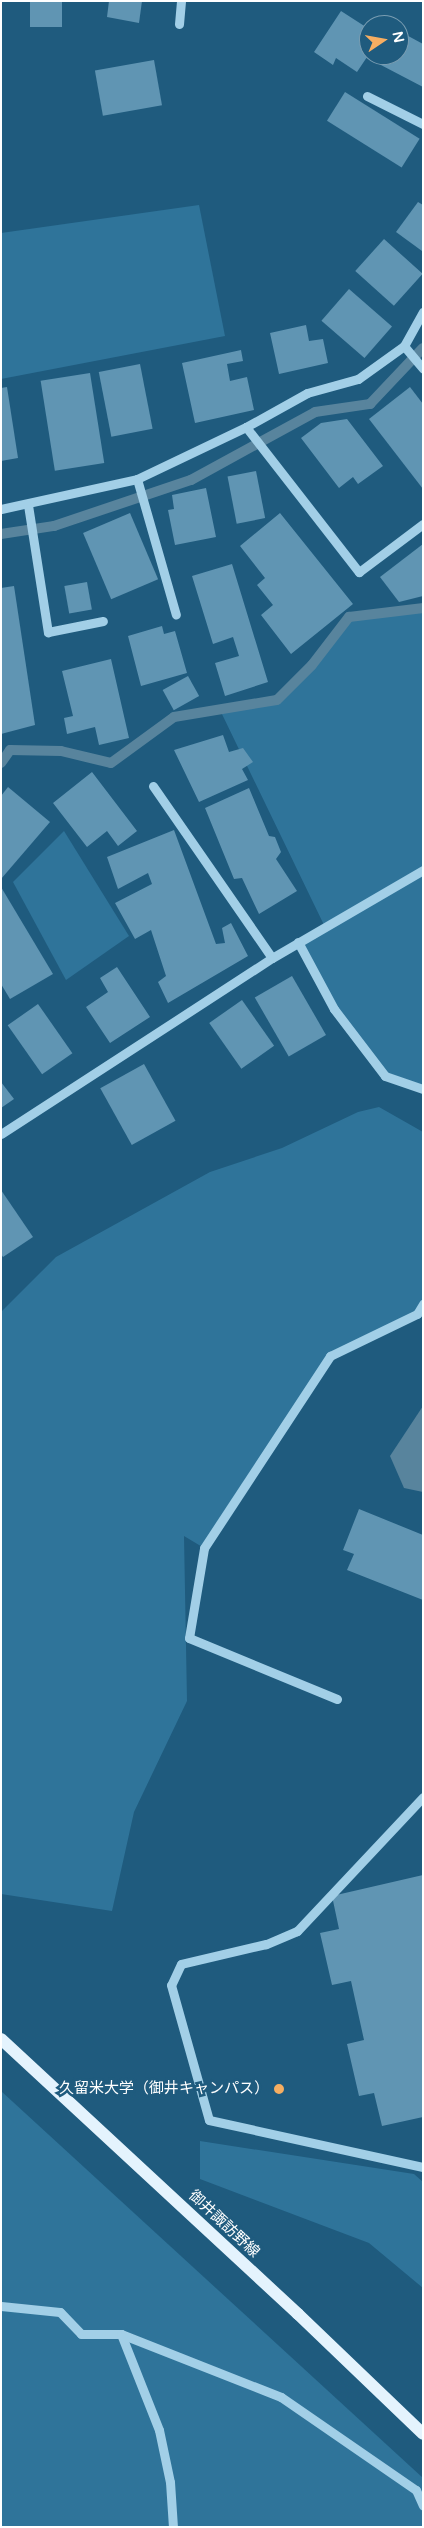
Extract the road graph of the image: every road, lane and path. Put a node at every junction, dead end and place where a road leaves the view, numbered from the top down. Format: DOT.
graph roads {
  1 [pos="180,1"];
  2 [pos="180,24"];
  3 [pos="367,96"];
  4 [pos="423,124"];
  5 [pos="423,312"];
  6 [pos="404,346"];
  7 [pos="423,369"];
  8 [pos="246,428"];
  9 [pos="138,479"];
  10 [pos="28,504"];
  11 [pos="1,509"];
  12 [pos="423,524"];
  13 [pos="176,615"];
  14 [pos="103,621"];
  15 [pos="153,786"];
  16 [pos="423,870"];
  17 [pos="298,942"];
  18 [pos="272,958"];
  19 [pos="423,1089"];
  20 [pos="1,1134"];
  21 [pos="423,1304"];
  22 [pos="337,1699"];
  23 [pos="423,1797"];
  24 [pos="1,2040"];
  25 [pos="423,2167"];
  26 [pos="1,2306"];
  27 [pos="121,2334"];
  28 [pos="423,2434"];
  29 [pos="423,2506"];
  30 [pos="173,2527"];
  1 -- 2 [label="street"];
  3 -- 4 [label="street"];
  5 -- 6 [label="street"];
  6 -- 7 [label="street"];
  6 -- 8 [label="street"];
  8 -- 9 [label="street"];
  8 -- 12 [label="street"];
  9 -- 10 [label="street"];
  9 -- 13 [label="street"];
  10 -- 11 [label="street"];
  10 -- 14 [label="street"];
  15 -- 18 [label="street"];
  16 -- 17 [label="street"];
  17 -- 18 [label="street"];
  17 -- 19 [label="street"];
  18 -- 20 [label="street"];
  21 -- 22 [label="street"];
  23 -- 25 [label="street"];
  24 -- 28 [label="main road, 御井諏訪野線"];
  26 -- 27 [label="street"];
  27 -- 29 [label="street"];
  27 -- 30 [label="street"];
}
